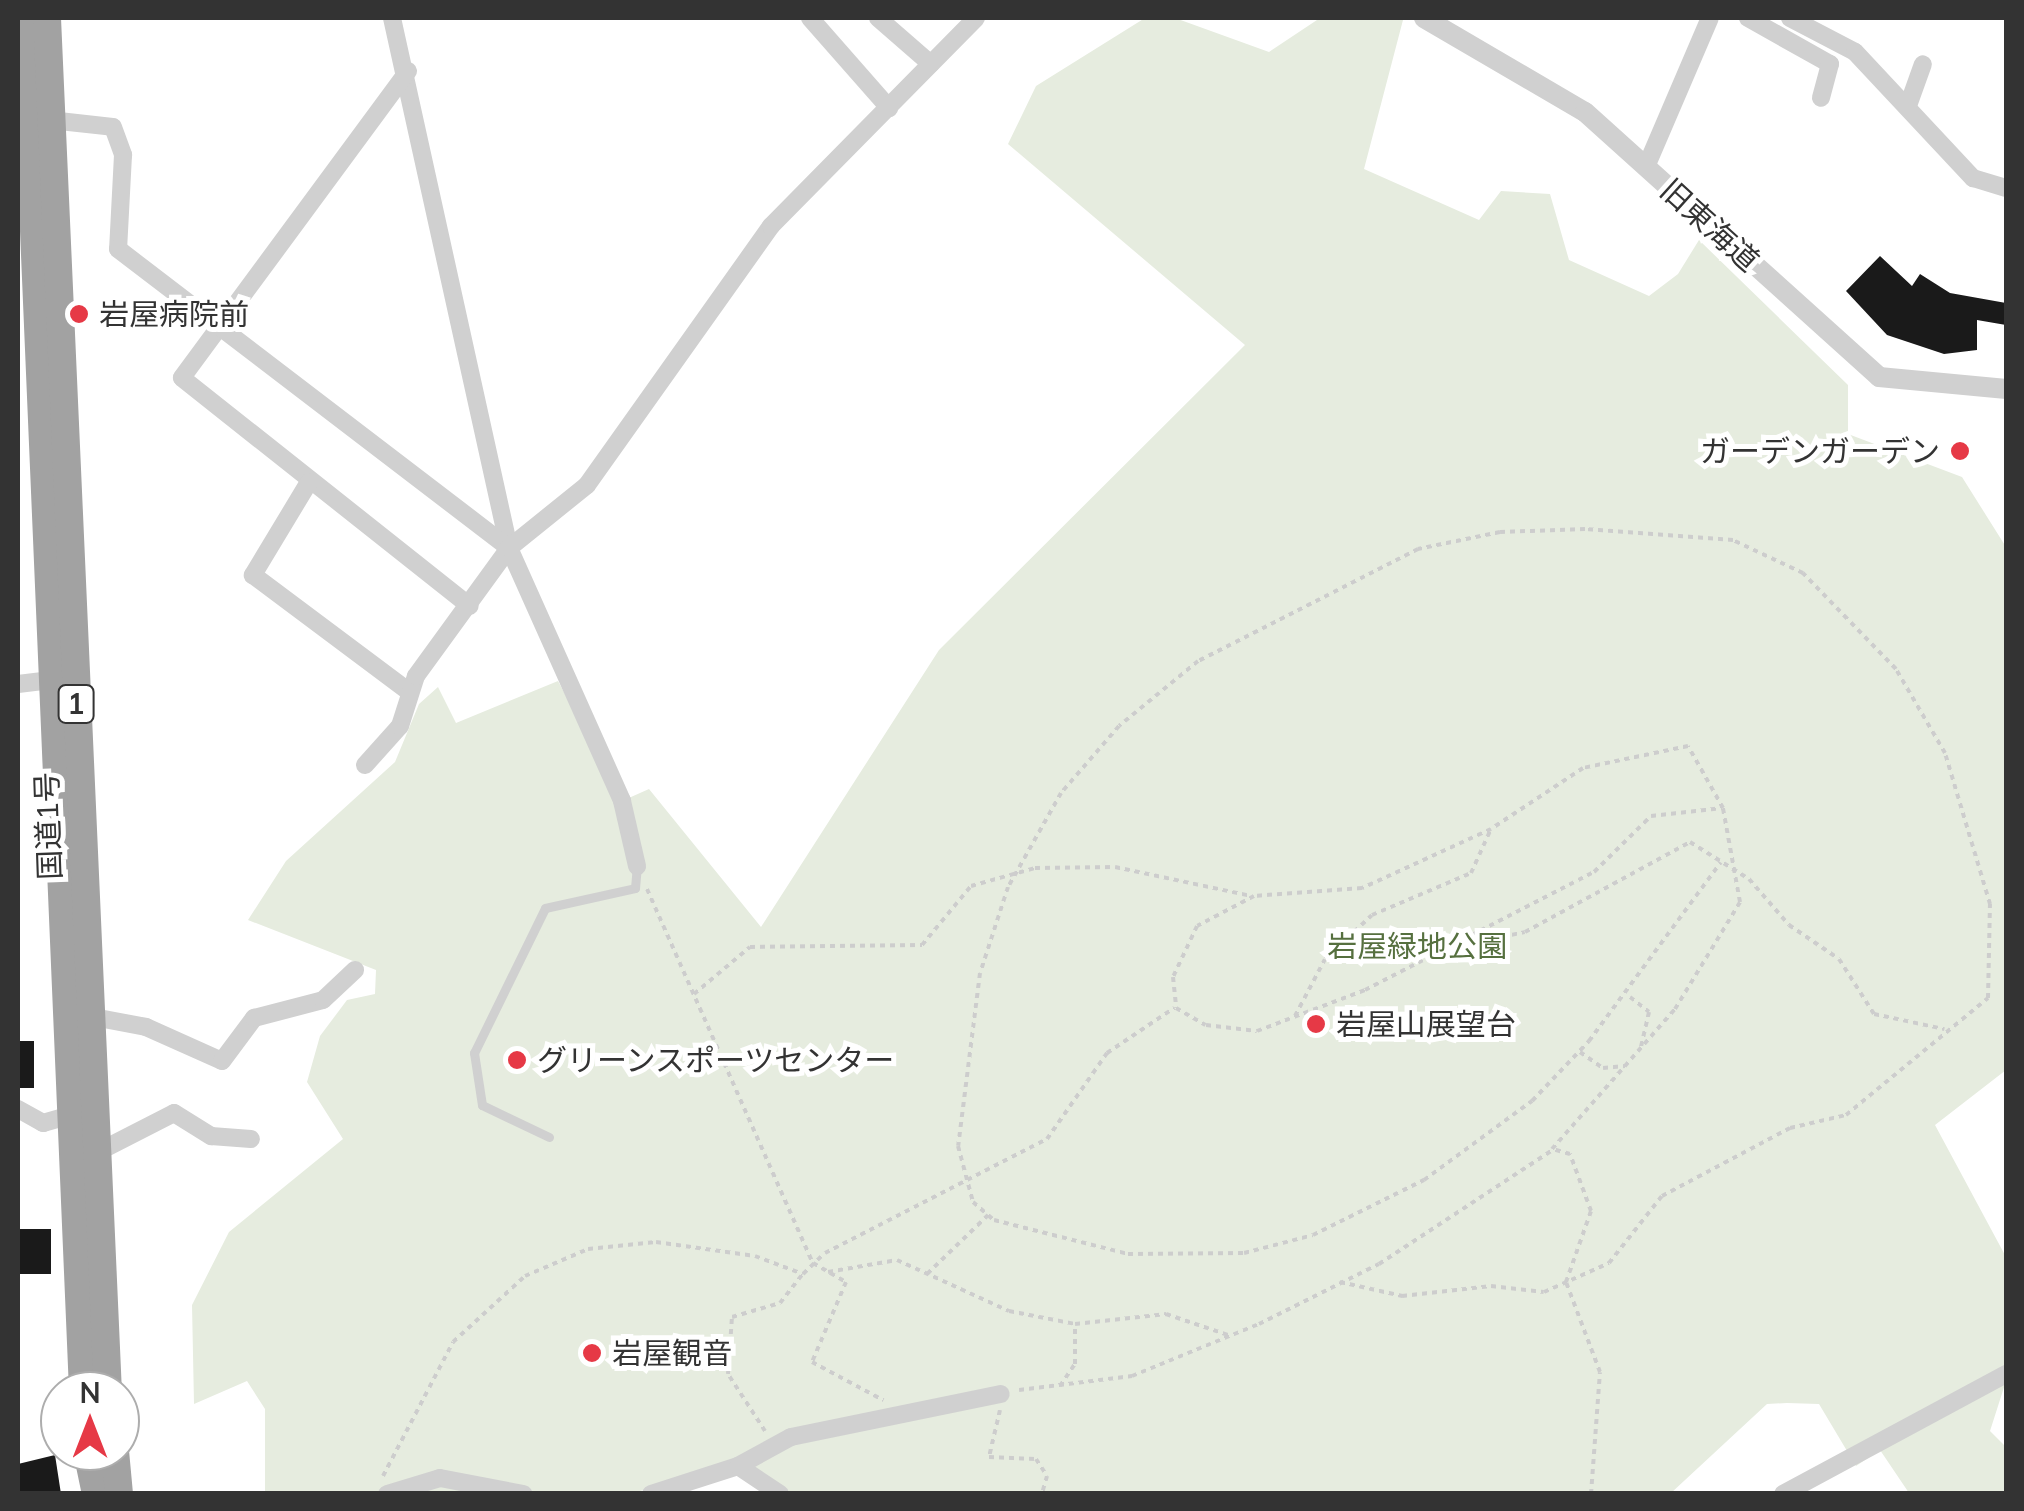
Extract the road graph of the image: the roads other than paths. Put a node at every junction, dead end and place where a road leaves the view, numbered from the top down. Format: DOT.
graph roads {
  1 [pos="25,18"];
  2 [pos="47,18"];
  3 [pos="392,18"];
  4 [pos="810,18"];
  5 [pos="878,18"];
  6 [pos="1424,18"];
  7 [pos="1688,18"];
  8 [pos="1748,18"];
  9 [pos="1790,18"];
  10 [pos="968,20"];
  11 [pos="1708,22"];
  12 [pos="931,64"];
  13 [pos="1923,64"];
  14 [pos="408,71"];
  15 [pos="1821,98"];
  16 [pos="1910,103"];
  17 [pos="889,108"];
  18 [pos="32,118"];
  19 [pos="1646,166"];
  20 [pos="2006,188"];
  21 [pos="220,329"];
  22 [pos="2006,389"];
  23 [pos="309,482"];
  24 [pos="510,548"];
  25 [pos="470,606"];
  26 [pos="51,680"];
  27 [pos="18,684"];
  28 [pos="407,690"];
  29 [pos="365,765"];
  30 [pos="637,866"];
  31 [pos="355,970"];
  32 [pos="88,1016"];
  33 [pos="18,1109"];
  34 [pos="71,1115"];
  35 [pos="550,1137"];
  36 [pos="250,1139"];
  37 [pos="94,1154"];
  38 [pos="83,1371"];
  39 [pos="107,1371"];
  40 [pos="2006,1374"];
  41 [pos="1001,1394"];
  42 [pos="738,1466"];
  43 [pos="387,1494"];
  44 [pos="522,1494"];
  45 [pos="651,1494"];
  46 [pos="780,1494"];
  47 [pos="1783,1494"];
  1 -- 18 [label="highway, 国道1号 / 1"];
  2 -- 18 [label="highway, 国道1号 / 1"];
  3 -- 14 [label="street"];
  4 -- 17 [label="street"];
  5 -- 12 [label="street"];
  6 -- 19 [label="street, 旧東海道"];
  7 -- 11 [label="street"];
  8 -- 15 [label="street"];
  9 -- 16 [label="street"];
  10 -- 12 [label="street"];
  11 -- 19 [label="street"];
  12 -- 17 [label="street"];
  13 -- 16 [label="street"];
  14 -- 21 [label="street"];
  14 -- 24 [label="street"];
  16 -- 20 [label="street"];
  17 -- 24 [label="street"];
  18 -- 21 [label="street"];
  18 -- 26 [label="highway, 国道1号 / 1"];
  18 -- 32 [label="highway, 国道1号 / 1"];
  19 -- 22 [label="street, 旧東海道"];
  21 -- 23 [label="street"];
  21 -- 24 [label="street"];
  23 -- 25 [label="street"];
  23 -- 28 [label="street"];
  24 -- 25 [label="street"];
  24 -- 30 [label="street"];
  25 -- 28 [label="street"];
  26 -- 27 [label="street"];
  26 -- 34 [label="highway, 国道1号 / 1"];
  28 -- 29 [label="street"];
  30 -- 35 [label="lane"];
  31 -- 32 [label="street"];
  32 -- 37 [label="highway, 国道1号 / 1"];
  33 -- 34 [label="street"];
  34 -- 38 [label="highway, 国道1号 / 1"];
  36 -- 37 [label="street"];
  37 -- 39 [label="highway, 国道1号 / 1"];
  40 -- 47 [label="street"];
  41 -- 42 [label="street"];
  42 -- 45 [label="street"];
  42 -- 46 [label="street"];
  43 -- 44 [label="street"];
}
